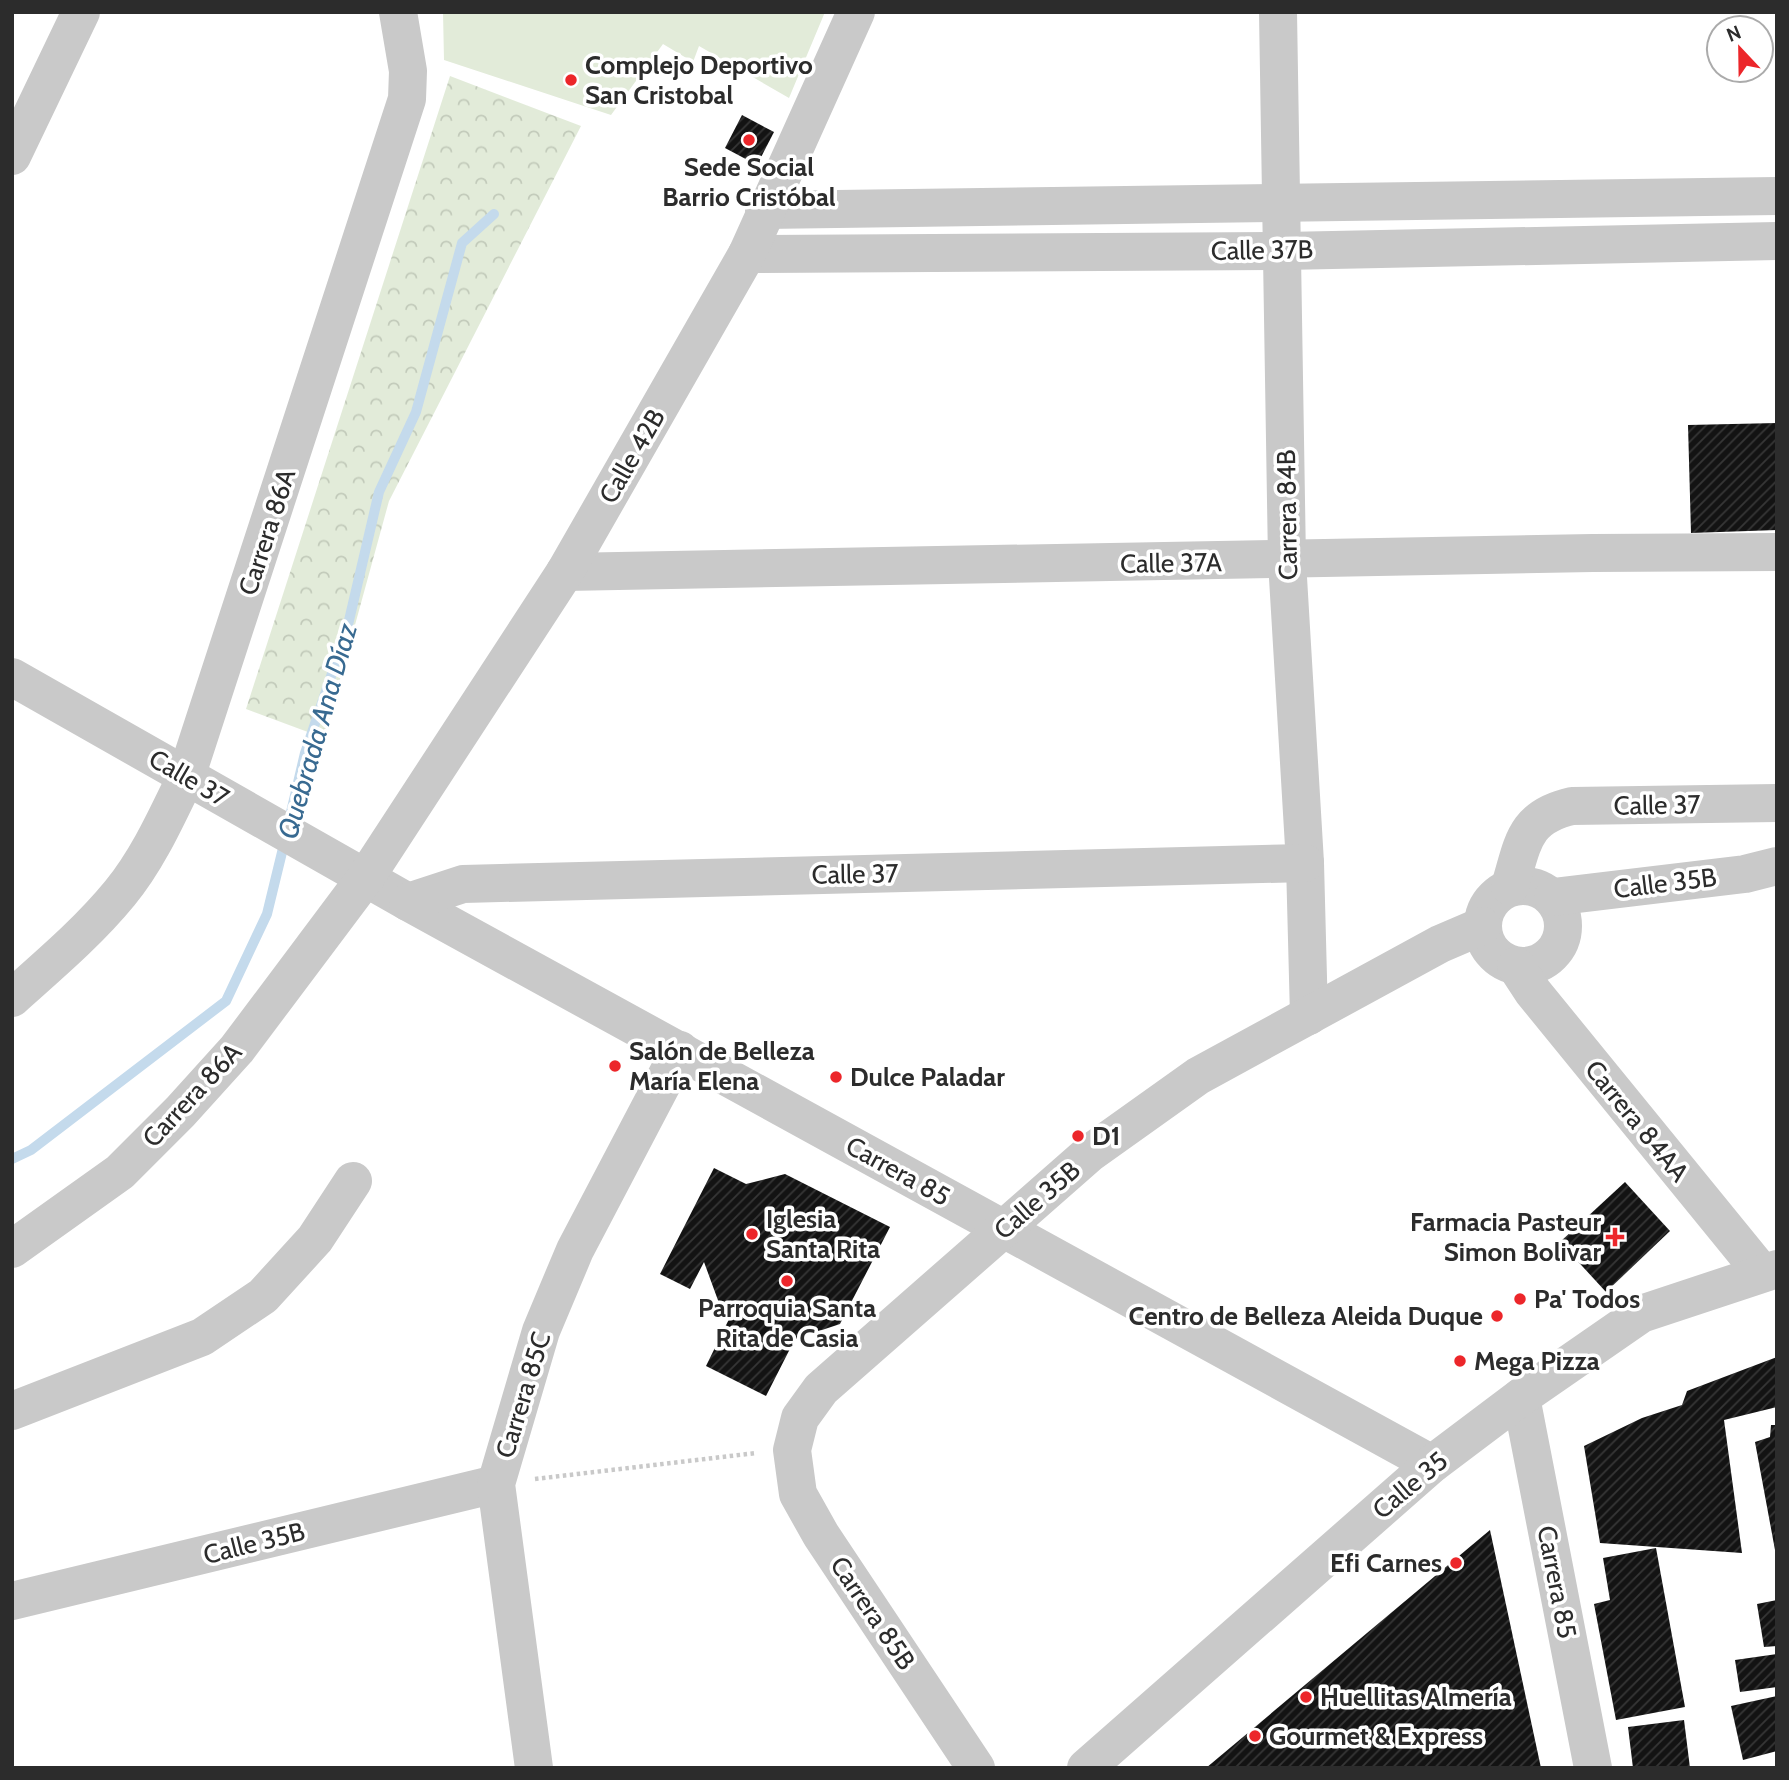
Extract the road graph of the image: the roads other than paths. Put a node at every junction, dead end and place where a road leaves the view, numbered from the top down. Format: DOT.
graph roads {
  1 [pos="81,12"];
  2 [pos="856,12"];
  3 [pos="1278,12"];
  4 [pos="391,16"];
  5 [pos="12,156"];
  6 [pos="1777,196"];
  7 [pos="1282,204"];
  8 [pos="764,210"];
  9 [pos="1777,241"];
  10 [pos="1284,251"];
  11 [pos="747,254"];
  12 [pos="1777,552"];
  13 [pos="1287,561"];
  14 [pos="565,572"];
  15 [pos="12,677"];
  16 [pos="186,777"];
  17 [pos="1777,803"];
  18 [pos="1305,863"];
  19 [pos="1777,866"];
  20 [pos="351,869"];
  21 [pos="1510,886"];
  22 [pos="1553,897"];
  23 [pos="408,902"];
  24 [pos="1482,926"];
  25 [pos="1516,966"];
  26 [pos="12,998"];
  27 [pos="1309,1016"];
  28 [pos="680,1050"];
  29 [pos="353,1181"];
  30 [pos="1003,1230"];
  31 [pos="12,1249"];
  32 [pos="1769,1271"];
  33 [pos="1521,1396"];
  34 [pos="12,1411"];
  35 [pos="792,1450"];
  36 [pos="1432,1464"];
  37 [pos="496,1484"];
  38 [pos="12,1601"];
  39 [pos="534,1768"];
  40 [pos="976,1768"];
  41 [pos="1086,1768"];
  42 [pos="1593,1768"];
  1 -- 5 [label="street"];
  2 -- 8 [label="street, Calle 42B"];
  3 -- 7 [label="street, Carrera 84B"];
  4 -- 16 [label="street, Carrera 86A"];
  6 -- 7 [label="street, Calle 37B"];
  7 -- 8 [label="street, Calle 37B"];
  7 -- 10 [label="street, Carrera 84B"];
  8 -- 11 [label="street, Calle 42B"];
  9 -- 10 [label="street, Calle 37B"];
  10 -- 11 [label="street, Calle 37B"];
  10 -- 13 [label="street, Carrera 84B"];
  11 -- 14 [label="street, Calle 42B"];
  12 -- 13 [label="street, Calle 37A"];
  13 -- 14 [label="street, Calle 37A"];
  13 -- 18 [label="street, Carrera 84B"];
  14 -- 20 [label="street, Calle 42B"];
  15 -- 16 [label="street, Calle 37"];
  16 -- 20 [label="street, Calle 37"];
  16 -- 26 [label="street, Carrera 86A"];
  17 -- 21 [label="street, Calle 37"];
  18 -- 23 [label="street, Calle 37"];
  18 -- 27 [label="street, Carrera 84B"];
  19 -- 22 [label="street, Calle 35B"];
  20 -- 23 [label="street, Carrera 85"];
  20 -- 31 [label="street, Carrera 86A"];
  21 -- 22 [label="street"];
  21 -- 24 [label="street"];
  22 -- 25 [label="street"];
  23 -- 28 [label="street, Carrera 85"];
  24 -- 25 [label="street"];
  24 -- 27 [label="street, Calle 35B"];
  25 -- 32 [label="street, Carrera 84AA"];
  27 -- 30 [label="street, Calle 35B"];
  28 -- 30 [label="street, Carrera 85"];
  28 -- 37 [label="street, Carrera 85C"];
  29 -- 34 [label="street"];
  30 -- 35 [label="street, Calle 35B"];
  30 -- 36 [label="street, Carrera 85"];
  32 -- 33 [label="street, Calle 35"];
  33 -- 36 [label="street, Calle 35"];
  33 -- 42 [label="street, Carrera 85"];
  35 -- 40 [label="street, Carrera 85B"];
  36 -- 41 [label="street, Calle 35"];
  37 -- 38 [label="street, Calle 35B"];
  37 -- 39 [label="street, Carrera 85C"];
}
